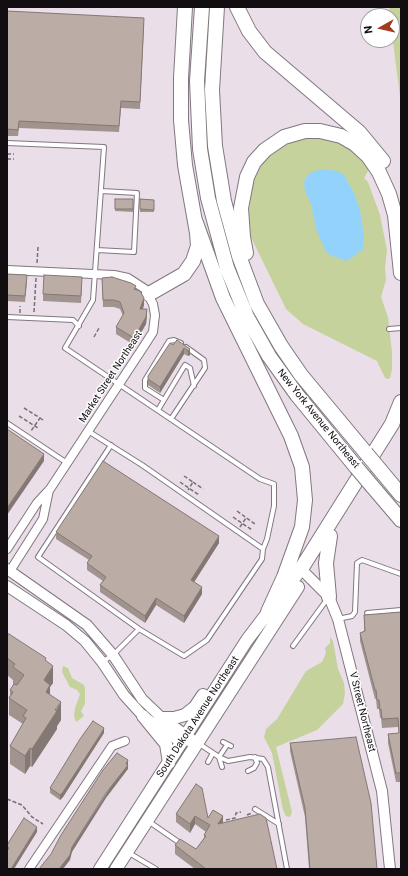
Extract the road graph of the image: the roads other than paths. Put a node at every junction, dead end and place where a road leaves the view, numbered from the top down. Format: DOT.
graph roads {
  1 [pos="185,7"];
  2 [pos="202,7"];
  3 [pos="217,7"];
  4 [pos="237,7"];
  5 [pos="7,143"];
  6 [pos="102,191"];
  7 [pos="401,199"];
  8 [pos="195,220"];
  9 [pos="97,250"];
  10 [pos="7,270"];
  11 [pos="401,273"];
  12 [pos="95,274"];
  13 [pos="149,294"];
  14 [pos="7,317"];
  15 [pos="79,326"];
  16 [pos="401,328"];
  17 [pos="389,329"];
  18 [pos="290,360"];
  19 [pos="119,384"];
  20 [pos="194,386"];
  21 [pos="164,400"];
  22 [pos="401,402"];
  23 [pos="158,410"];
  24 [pos="171,419"];
  25 [pos="7,423"];
  26 [pos="401,426"];
  27 [pos="88,431"];
  28 [pos="111,445"];
  29 [pos="67,463"];
  30 [pos="50,489"];
  31 [pos="401,495"];
  32 [pos="401,520"];
  33 [pos="302,527"];
  34 [pos="330,536"];
  35 [pos="7,549"];
  36 [pos="263,549"];
  37 [pos="8,572"];
  38 [pos="304,572"];
  39 [pos="401,574"];
  40 [pos="7,586"];
  41 [pos="329,596"];
  42 [pos="401,610"];
  43 [pos="268,612"];
  44 [pos="367,613"];
  45 [pos="338,619"];
  46 [pos="139,629"];
  47 [pos="247,640"];
  48 [pos="293,646"];
  49 [pos="113,655"];
  50 [pos="102,662"];
  51 [pos="143,716"];
  52 [pos="162,718"];
  53 [pos="185,738"];
  54 [pos="125,741"];
  55 [pos="223,742"];
  56 [pos="197,743"];
  57 [pos="213,753"];
  58 [pos="219,757"];
  59 [pos="254,757"];
  60 [pos="208,762"];
  61 [pos="169,763"];
  62 [pos="222,767"];
  63 [pos="248,771"];
  64 [pos="254,809"];
  65 [pos="277,813"];
  66 [pos="269,819"];
  67 [pos="147,820"];
  68 [pos="279,824"];
  69 [pos="178,841"];
  70 [pos="127,852"];
  71 [pos="29,869"];
  72 [pos="100,869"];
  73 [pos="116,869"];
  74 [pos="156,869"];
  75 [pos="287,869"];
  76 [pos="390,869"];
  1 -- 8 [label="highway"];
  2 -- 32 [label="highway, New York Avenue Northeast, bridge"];
  3 -- 18 [label="highway, New York Avenue Northeast"];
  4 -- 7 [label="highway"];
  5 -- 6 [label="lane"];
  6 -- 9 [label="lane"];
  6 -- 9 [label="lane"];
  8 -- 13 [label="highway"];
  8 -- 33 [label="highway"];
  9 -- 12 [label="lane"];
  10 -- 12 [label="street"];
  11 -- 18 [label="highway"];
  12 -- 13 [label="street"];
  12 -- 15 [label="lane"];
  13 -- 19 [label="street, Market Street Northeast"];
  14 -- 15 [label="lane"];
  15 -- 19 [label="lane"];
  16 -- 17 [label="lane"];
  18 -- 31 [label="highway, New York Avenue Northeast, bridge"];
  19 -- 23 [label="lane"];
  19 -- 27 [label="street, Market Street Northeast"];
  20 -- 21 [label="lane"];
  20 -- 21 [label="lane"];
  20 -- 24 [label="lane"];
  21 -- 23 [label="lane"];
  22 -- 38 [label="highway"];
  23 -- 24 [label="lane"];
  24 -- 36 [label="lane"];
  25 -- 29 [label="lane"];
  26 -- 34 [label="highway"];
  27 -- 28 [label="lane"];
  27 -- 29 [label="street, Market Street Northeast"];
  28 -- 36 [label="lane"];
  28 -- 46 [label="lane"];
  29 -- 30 [label="street, Market Street Northeast"];
  30 -- 35 [label="street, Market Street Northeast"];
  30 -- 37 [label="street, Market Street Northeast"];
  33 -- 38 [label="highway"];
  33 -- 43 [label="highway"];
  34 -- 38 [label="highway"];
  34 -- 41 [label="highway"];
  36 -- 46 [label="lane"];
  37 -- 49 [label="street"];
  38 -- 41 [label="street, V Street Northeast"];
  38 -- 43 [label="main road, South Dakota Avenue Northeast"];
  38 -- 56 [label="main road, South Dakota Avenue Northeast"];
  39 -- 45 [label="lane"];
  40 -- 50 [label="street"];
  41 -- 45 [label="street, V Street Northeast"];
  41 -- 48 [label="lane"];
  42 -- 44 [label="lane"];
  43 -- 47 [label="main road, South Dakota Avenue Northeast"];
  45 -- 76 [label="street, V Street Northeast"];
  46 -- 49 [label="lane"];
  47 -- 52 [label="main road"];
  47 -- 53 [label="main road, South Dakota Avenue Northeast"];
  49 -- 50 [label="lane"];
  49 -- 52 [label="street"];
  50 -- 51 [label="street"];
  51 -- 53 [label="street"];
  51 -- 61 [label="main road"];
  52 -- 53 [label="street"];
  53 -- 56 [label="street"];
  53 -- 61 [label="main road, South Dakota Avenue Northeast"];
  54 -- 71 [label="street"];
  55 -- 58 [label="lane"];
  56 -- 57 [label="lane"];
  56 -- 67 [label="main road, South Dakota Avenue Northeast"];
  57 -- 58 [label="lane"];
  57 -- 60 [label="lane"];
  58 -- 59 [label="lane"];
  58 -- 62 [label="lane"];
  59 -- 63 [label="lane"];
  59 -- 65 [label="lane"];
  61 -- 72 [label="main road, South Dakota Avenue Northeast"];
  64 -- 66 [label="lane"];
  65 -- 66 [label="lane"];
  65 -- 68 [label="lane"];
  66 -- 68 [label="lane"];
  67 -- 69 [label="lane"];
  67 -- 70 [label="main road, South Dakota Avenue Northeast"];
  68 -- 75 [label="lane"];
  70 -- 73 [label="main road, South Dakota Avenue Northeast"];
  70 -- 74 [label="lane"];
}
